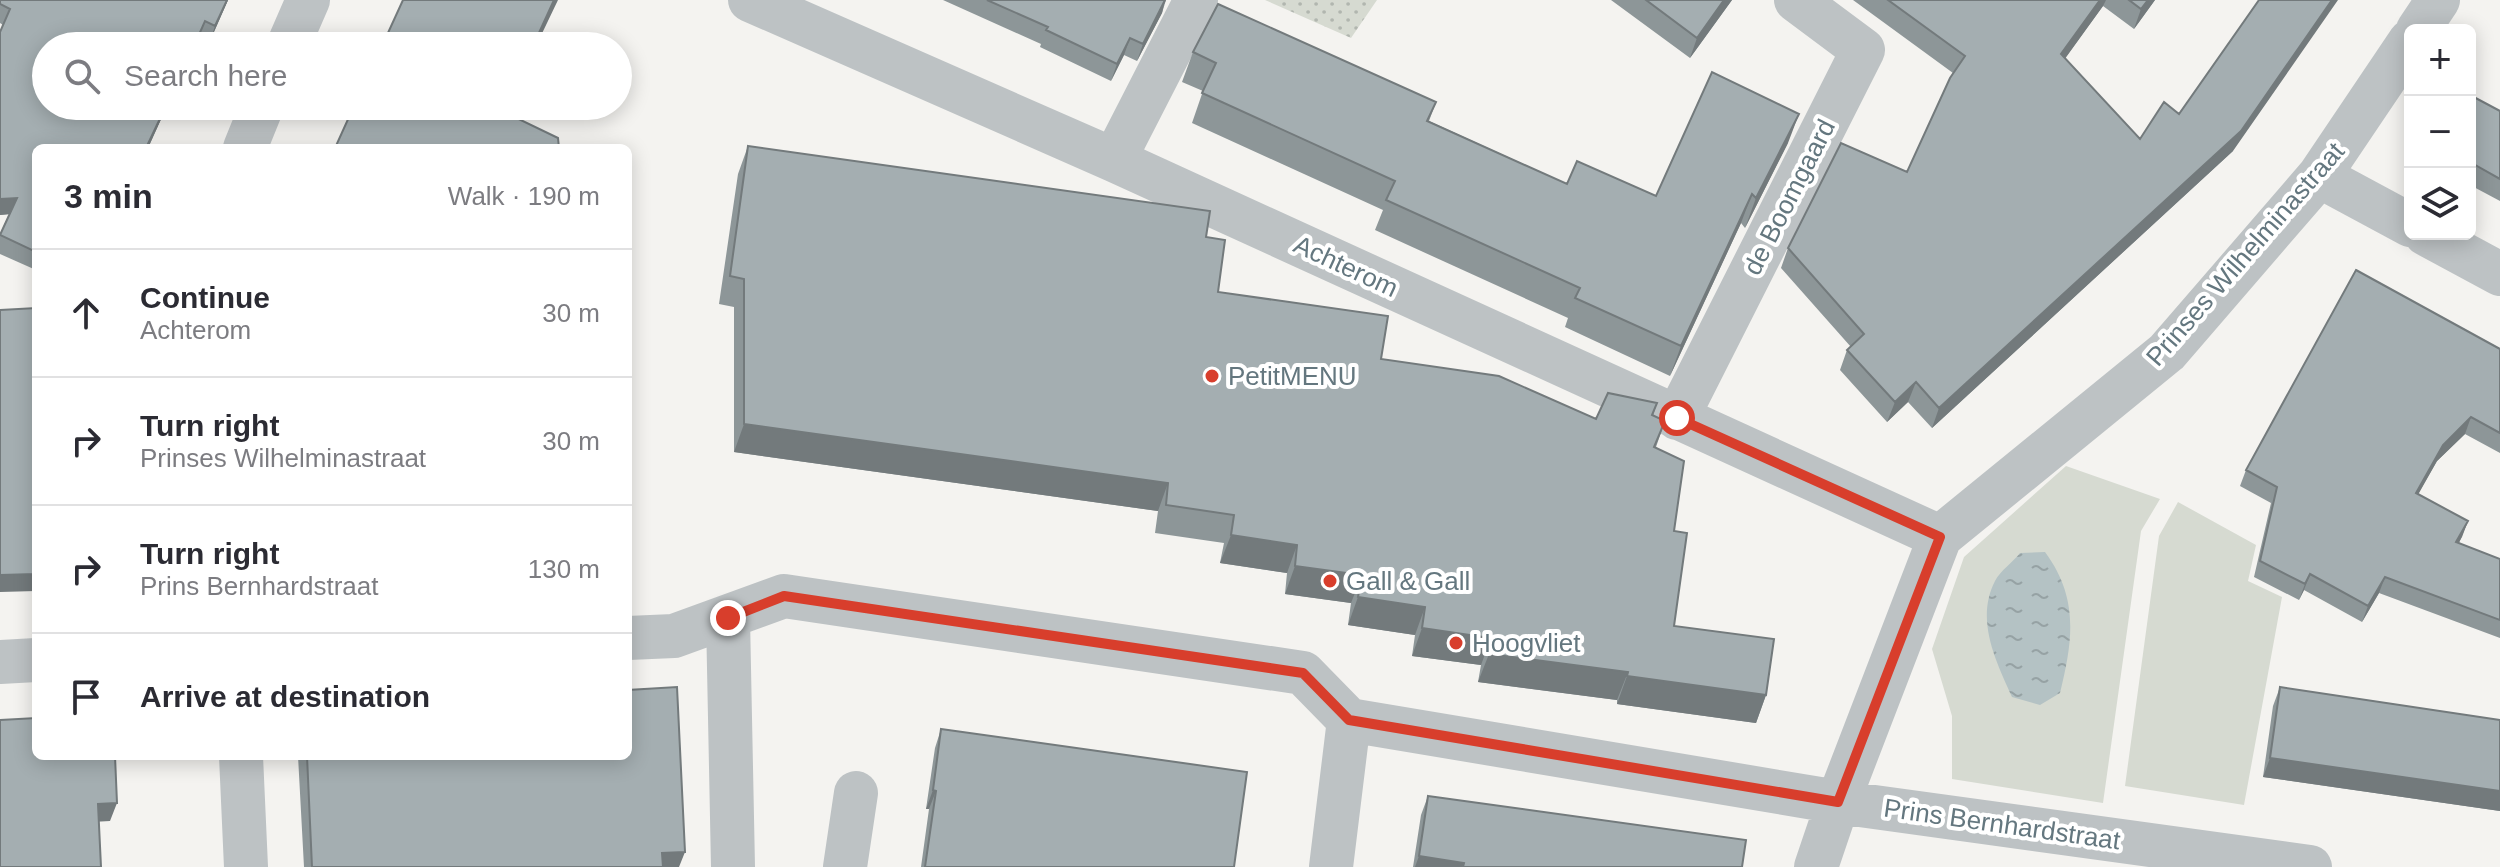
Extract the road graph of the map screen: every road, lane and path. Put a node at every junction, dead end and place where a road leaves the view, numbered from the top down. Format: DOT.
graph roads {
  1 [pos="308,0"];
  2 [pos="750,0"];
  3 [pos="1196,0"];
  4 [pos="1796,0"];
  5 [pos="2438,0"];
  6 [pos="2422,24"];
  7 [pos="294,32"];
  8 [pos="2404,50"];
  9 [pos="256,120"];
  10 [pos="247,144"];
  11 [pos="1114,160"];
  12 [pos="2319,176"];
  13 [pos="2404,222"];
  14 [pos="2437,240"];
  15 [pos="2500,274"];
  16 [pos="1677,418"];
  17 [pos="1940,537"];
  18 [pos="728,618"];
  19 [pos="632,638"];
  20 [pos="32,660"];
  21 [pos="0,662"];
  22 [pos="1349,720"];
  23 [pos="241,760"];
  24 [pos="856,793"];
  25 [pos="1838,802"];
  26 [pos="2115,854"];
  27 [pos="246,867"];
  28 [pos="733,867"];
  29 [pos="845,867"];
  30 [pos="1331,867"];
  31 [pos="1816,867"];
  32 [pos="2310,867"];
  1 -- 7 [label="street"];
  2 -- 11 [label="street, Achterom"];
  3 -- 11 [label="street"];
  4 -- 16 [label="street, de Boomgaard"];
  5 -- 6 [label="street"];
  8 -- 12 [label="street, Prinses Wilhelminastraat"];
  9 -- 10 [label="street"];
  11 -- 16 [label="street, Achterom"];
  12 -- 13 [label="street"];
  12 -- 17 [label="street, Prinses Wilhelminastraat"];
  14 -- 15 [label="street"];
  16 -- 17 [label="street, Achterom"];
  17 -- 25 [label="street, Prinses Wilhelminastraat"];
  18 -- 19 [label="street"];
  18 -- 22 [label="street"];
  18 -- 28 [label="street"];
  20 -- 21 [label="street"];
  22 -- 25 [label="street, Prins Bernhardstraat"];
  22 -- 30 [label="street"];
  23 -- 27 [label="street"];
  24 -- 29 [label="street"];
  25 -- 26 [label="street, Prins Bernhardstraat"];
  25 -- 31 [label="street, Prinses Wilhelminastraat"];
  26 -- 32 [label="street, Prins Bernhardstraat"];
}
